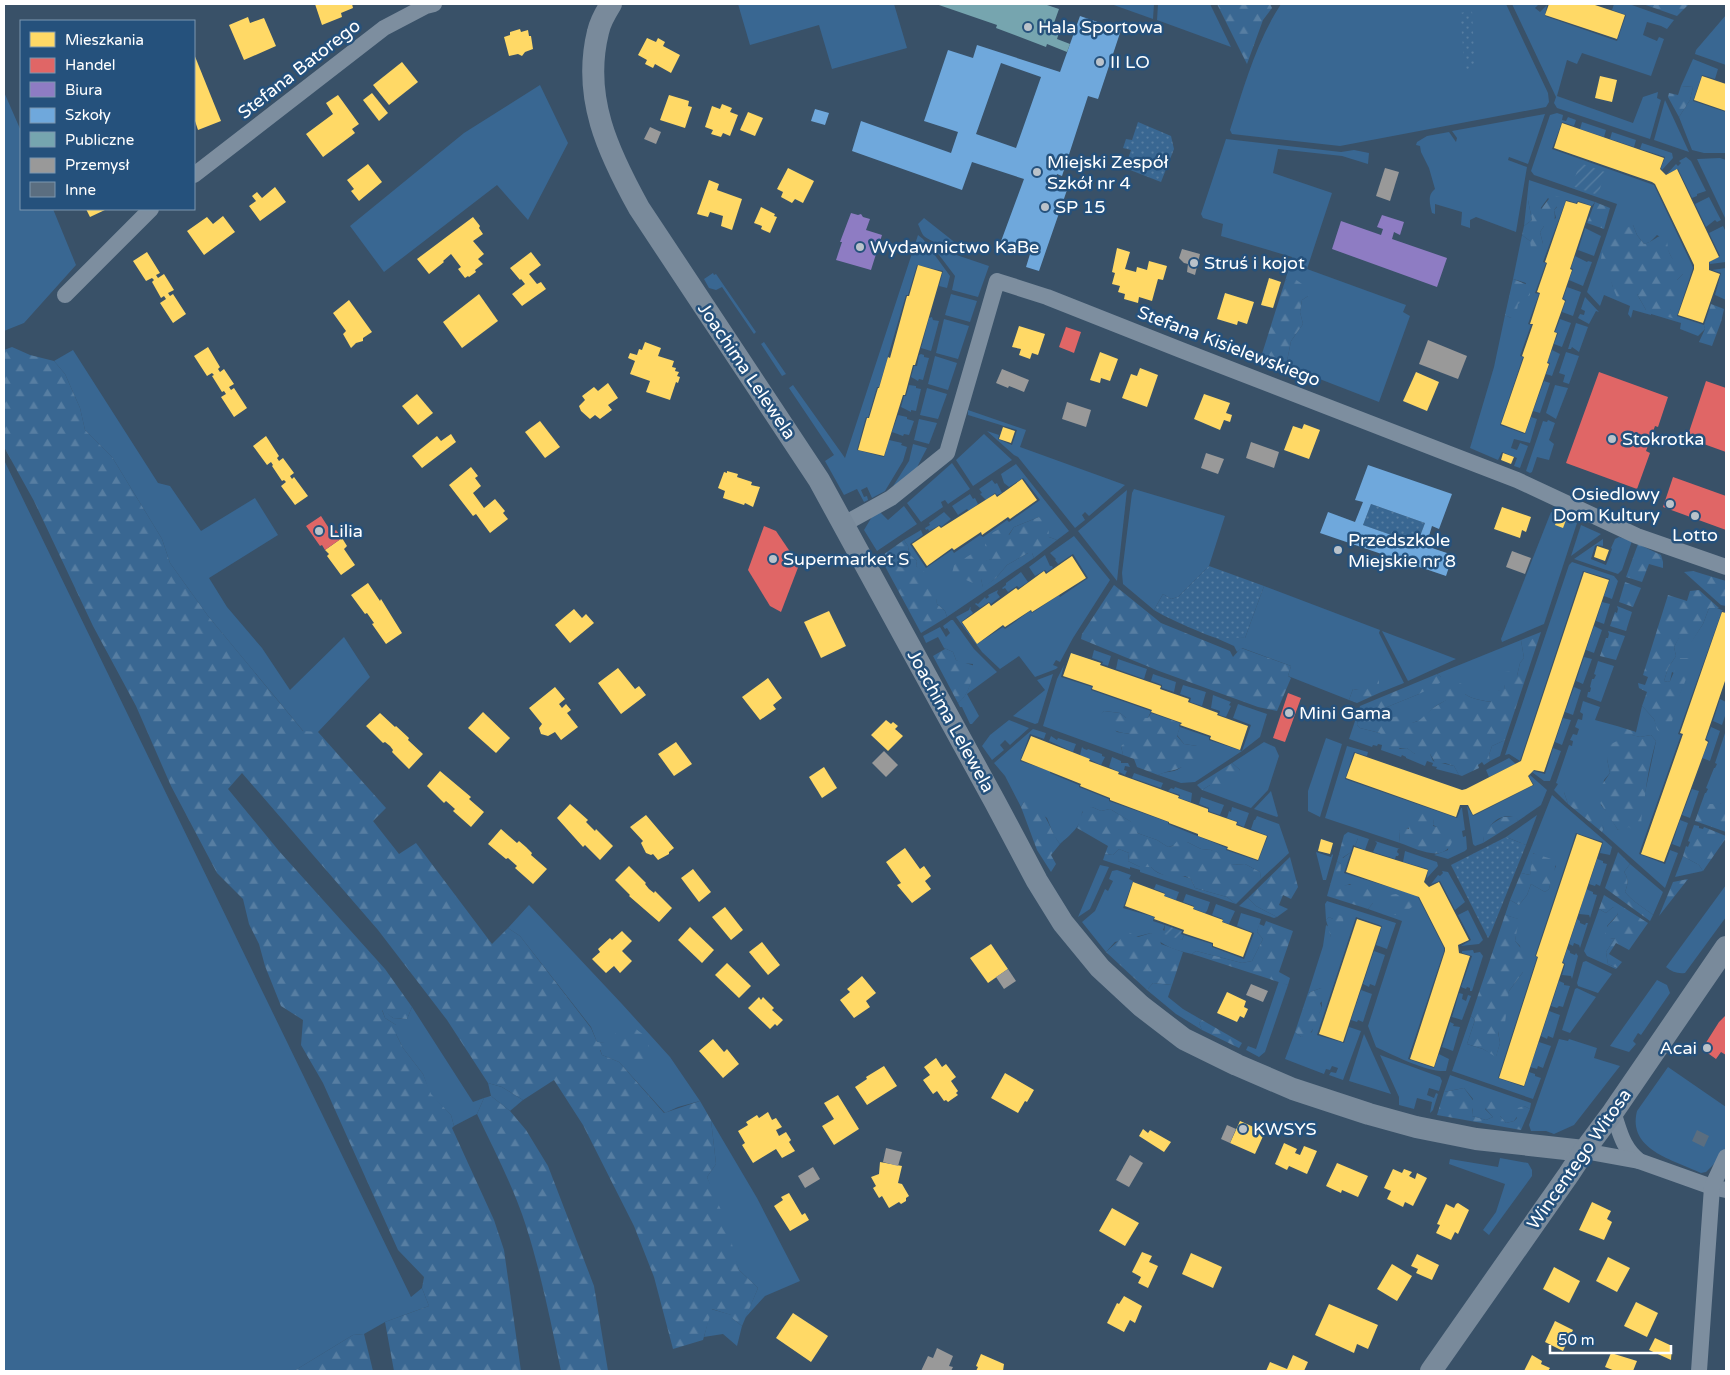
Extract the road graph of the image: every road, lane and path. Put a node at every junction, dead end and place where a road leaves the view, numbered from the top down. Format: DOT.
graph roads {
  1 [pos="434,4"];
  2 [pos="611,4"];
  3 [pos="195,174"];
  4 [pos="149,210"];
  5 [pos="65,295"];
  6 [pos="844,524"];
  7 [pos="1726,567"];
  8 [pos="1726,947"];
  9 [pos="1613,1112"];
  10 [pos="1584,1150"];
  11 [pos="1726,1157"];
  12 [pos="1639,1161"];
  13 [pos="1719,1189"];
  14 [pos="1431,1371"];
  15 [pos="1698,1371"];
  1 -- 3 [label="street, Stefana Batorego"];
  2 -- 6 [label="street, Joachima Lelewela"];
  4 -- 5 [label="street"];
  6 -- 7 [label="street, Stefana Kisielewskiego"];
  6 -- 10 [label="street, Joachima Lelewela"];
  8 -- 9 [label="street, Wincentego Witosa"];
  9 -- 10 [label="street, Wincentego Witosa"];
  9 -- 12 [label="street"];
  10 -- 12 [label="street"];
  10 -- 14 [label="street, Wincentego Witosa"];
  11 -- 13 [label="street"];
  12 -- 13 [label="street"];
  13 -- 15 [label="street"];
}
